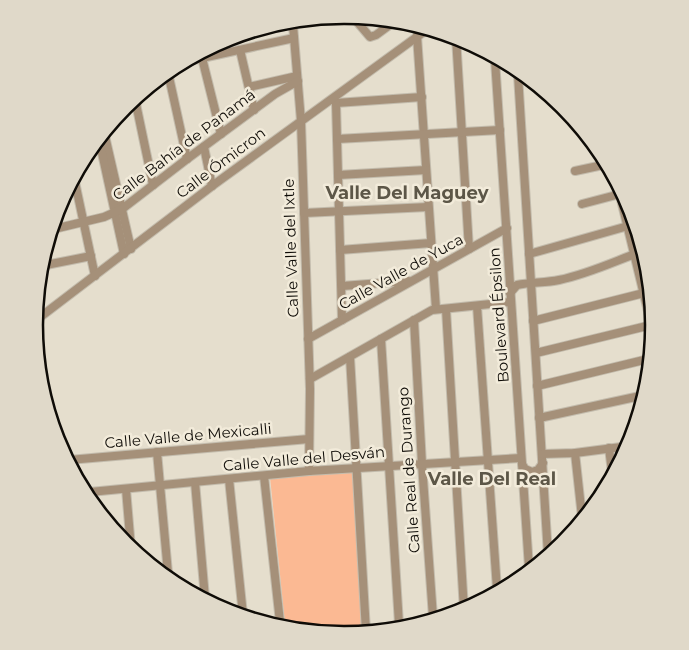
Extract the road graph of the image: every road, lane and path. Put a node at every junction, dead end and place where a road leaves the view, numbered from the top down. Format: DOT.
graph roads {
  1 [pos="359,24"];
  2 [pos="387,27"];
  3 [pos="293,28"];
  4 [pos="421,34"];
  5 [pos="417,36"];
  6 [pos="294,38"];
  7 [pos="456,46"];
  8 [pos="240,50"];
  9 [pos="208,57"];
  10 [pos="202,60"];
  11 [pos="495,64"];
  12 [pos="297,78"];
  13 [pos="518,79"];
  14 [pos="170,80"];
  15 [pos="249,87"];
  16 [pos="422,97"];
  17 [pos="334,100"];
  18 [pos="137,107"];
  19 [pos="254,110"];
  20 [pos="301,121"];
  21 [pos="500,130"];
  22 [pos="461,133"];
  23 [pos="221,134"];
  24 [pos="424,134"];
  25 [pos="337,139"];
  26 [pos="106,142"];
  27 [pos="204,146"];
  28 [pos="101,148"];
  29 [pos="187,159"];
  30 [pos="600,166"];
  31 [pos="426,170"];
  32 [pos="575,171"];
  33 [pos="338,175"];
  34 [pos="153,185"];
  35 [pos="212,186"];
  36 [pos="74,192"];
  37 [pos="615,192"];
  38 [pos="582,204"];
  39 [pos="428,207"];
  40 [pos="119,211"];
  41 [pos="339,212"];
  42 [pos="304,213"];
  43 [pos="626,217"];
  44 [pos="83,222"];
  45 [pos="628,226"];
  46 [pos="59,228"];
  47 [pos="507,228"];
  48 [pos="431,243"];
  49 [pos="635,247"];
  50 [pos="469,249"];
  51 [pos="340,250"];
  52 [pos="128,251"];
  53 [pos="637,253"];
  54 [pos="528,254"];
  55 [pos="91,256"];
  56 [pos="638,258"];
  57 [pos="49,264"];
  58 [pos="432,271"];
  59 [pos="95,276"];
  60 [pos="412,281"];
  61 [pos="530,284"];
  62 [pos="342,286"];
  63 [pos="643,289"];
  64 [pos="510,293"];
  65 [pos="644,293"];
  66 [pos="511,302"];
  67 [pos="477,306"];
  68 [pos="436,309"];
  69 [pos="446,309"];
  70 [pos="44,315"];
  71 [pos="342,320"];
  72 [pos="414,320"];
  73 [pos="533,320"];
  74 [pos="646,330"];
  75 [pos="308,339"];
  76 [pos="382,339"];
  77 [pos="536,353"];
  78 [pos="350,357"];
  79 [pos="643,360"];
  80 [pos="310,379"];
  81 [pos="538,386"];
  82 [pos="637,397"];
  83 [pos="539,418"];
  84 [pos="309,439"];
  85 [pos="620,447"];
  86 [pos="609,448"];
  87 [pos="157,452"];
  88 [pos="575,452"];
  89 [pos="543,458"];
  90 [pos="75,459"];
  91 [pos="487,460"];
  92 [pos="521,460"];
  93 [pos="455,462"];
  94 [pos="422,464"];
  95 [pos="611,465"];
  96 [pos="390,466"];
  97 [pos="357,467"];
  98 [pos="309,471"];
  99 [pos="264,476"];
  100 [pos="229,479"];
  101 [pos="195,482"];
  102 [pos="160,485"];
  103 [pos="126,489"];
  104 [pos="94,492"];
  105 [pos="581,510"];
  106 [pos="130,537"];
  107 [pos="548,547"];
  108 [pos="528,564"];
  109 [pos="168,569"];
  110 [pos="497,585"];
  111 [pos="204,592"];
  112 [pos="463,601"];
  113 [pos="242,608"];
  114 [pos="433,613"];
  115 [pos="280,619"];
  116 [pos="399,621"];
  117 [pos="364,626"];
  1 -- 2 [label="street"];
  3 -- 6 [label="street, Calle Valle del Ixtle"];
  4 -- 5 [label="street, Calle Ómicron"];
  5 -- 16 [label="street"];
  5 -- 17 [label="street, Calle Ómicron"];
  6 -- 8 [label="street"];
  6 -- 12 [label="street, Calle Valle del Ixtle"];
  7 -- 22 [label="street"];
  8 -- 9 [label="street"];
  8 -- 15 [label="street"];
  10 -- 23 [label="street"];
  11 -- 21 [label="street, Boulevard Épsilon"];
  12 -- 15 [label="street, Calle Bahía de Panamá"];
  12 -- 19 [label="street, Calle Bahía de Panamá"];
  12 -- 20 [label="street, Calle Valle del Ixtle"];
  13 -- 54 [label="street"];
  14 -- 29 [label="street"];
  15 -- 19 [label="street"];
  16 -- 17 [label="street"];
  16 -- 24 [label="street"];
  17 -- 20 [label="street, Calle Ómicron"];
  17 -- 25 [label="street"];
  18 -- 34 [label="street"];
  19 -- 23 [label="street, Calle Bahía de Panamá"];
  20 -- 35 [label="street, Calle Ómicron"];
  20 -- 42 [label="street, Calle Valle del Ixtle"];
  21 -- 22 [label="street"];
  21 -- 47 [label="street, Boulevard Épsilon"];
  22 -- 24 [label="street"];
  22 -- 50 [label="street"];
  23 -- 27 [label="street, Calle Bahía de Panamá"];
  24 -- 25 [label="street"];
  24 -- 31 [label="street"];
  25 -- 33 [label="street"];
  26 -- 40 [label="street"];
  27 -- 29 [label="street, Calle Bahía de Panamá"];
  27 -- 35 [label="street"];
  28 -- 40 [label="street"];
  29 -- 34 [label="street, Calle Bahía de Panamá"];
  30 -- 32 [label="street"];
  31 -- 33 [label="street"];
  31 -- 39 [label="street"];
  33 -- 41 [label="street"];
  34 -- 40 [label="street, Calle Bahía de Panamá"];
  35 -- 52 [label="street, Calle Ómicron"];
  36 -- 44 [label="street"];
  37 -- 38 [label="street"];
  39 -- 41 [label="street"];
  39 -- 48 [label="street"];
  40 -- 44 [label="street, Calle Bahía de Panamá"];
  40 -- 52 [label="street"];
  41 -- 42 [label="street"];
  41 -- 51 [label="street"];
  42 -- 75 [label="street, Calle Valle del Ixtle"];
  43 -- 45 [label="street"];
  44 -- 46 [label="street, Calle Bahía de Panamá"];
  44 -- 55 [label="street"];
  45 -- 49 [label="street"];
  45 -- 54 [label="street"];
  47 -- 50 [label="street, Calle Valle de Yuca"];
  47 -- 64 [label="street, Boulevard Épsilon"];
  48 -- 51 [label="street"];
  48 -- 58 [label="street"];
  50 -- 58 [label="street, Calle Valle de Yuca"];
  51 -- 62 [label="street"];
  52 -- 59 [label="street, Calle Ómicron"];
  53 -- 61 [label="street"];
  54 -- 61 [label="street"];
  55 -- 57 [label="street"];
  55 -- 59 [label="street"];
  56 -- 63 [label="street"];
  58 -- 60 [label="street, Calle Valle de Yuca"];
  58 -- 68 [label="street"];
  59 -- 70 [label="street, Calle Ómicron"];
  60 -- 62 [label="street"];
  60 -- 71 [label="street, Calle Valle de Yuca"];
  61 -- 64 [label="street"];
  61 -- 73 [label="street"];
  62 -- 71 [label="street"];
  64 -- 66 [label="street, Boulevard Épsilon"];
  65 -- 73 [label="street"];
  66 -- 67 [label="street"];
  66 -- 92 [label="street, Boulevard Épsilon"];
  67 -- 69 [label="street"];
  67 -- 91 [label="street"];
  68 -- 69 [label="street"];
  68 -- 72 [label="street"];
  69 -- 93 [label="street"];
  71 -- 75 [label="street, Calle Valle de Yuca"];
  72 -- 76 [label="street"];
  72 -- 94 [label="street, Calle Real de Durango"];
  73 -- 77 [label="street"];
  74 -- 77 [label="street"];
  75 -- 80 [label="street, Calle Valle del Ixtle"];
  76 -- 78 [label="street"];
  76 -- 96 [label="street"];
  77 -- 81 [label="street"];
  78 -- 80 [label="street"];
  78 -- 97 [label="street"];
  79 -- 81 [label="street"];
  80 -- 84 [label="street, Calle Valle del Ixtle"];
  81 -- 83 [label="street"];
  82 -- 83 [label="street"];
  83 -- 89 [label="street"];
  84 -- 87 [label="street, Calle Valle de Mexicalli"];
  84 -- 98 [label="street, Calle Valle del Ixtle"];
  85 -- 86 [label="street"];
  86 -- 88 [label="street"];
  86 -- 95 [label="street"];
  87 -- 90 [label="street, Calle Valle de Mexicalli"];
  87 -- 102 [label="street"];
  88 -- 89 [label="street"];
  88 -- 105 [label="street"];
  89 -- 92 [label="street, Calle Valle del Desván"];
  89 -- 107 [label="street"];
  91 -- 92 [label="street, Calle Valle del Desván"];
  91 -- 93 [label="street, Calle Valle del Desván"];
  91 -- 110 [label="street"];
  92 -- 108 [label="street, Boulevard Épsilon"];
  93 -- 94 [label="street, Calle Valle del Desván"];
  93 -- 112 [label="street"];
  94 -- 96 [label="street, Calle Valle del Desván"];
  94 -- 114 [label="street, Calle Real de Durango"];
  96 -- 97 [label="street, Calle Valle del Desván"];
  96 -- 116 [label="street"];
  97 -- 98 [label="street, Calle Valle del Desván"];
  97 -- 117 [label="street"];
  98 -- 99 [label="street, Calle Valle del Desván"];
  99 -- 100 [label="street, Calle Valle del Desván"];
  99 -- 115 [label="street"];
  100 -- 101 [label="street, Calle Valle del Desván"];
  100 -- 113 [label="street"];
  101 -- 102 [label="street, Calle Valle del Desván"];
  101 -- 111 [label="street"];
  102 -- 103 [label="street, Calle Valle del Desván"];
  102 -- 109 [label="street"];
  103 -- 104 [label="street, Calle Valle del Desván"];
  103 -- 106 [label="street"];
}
